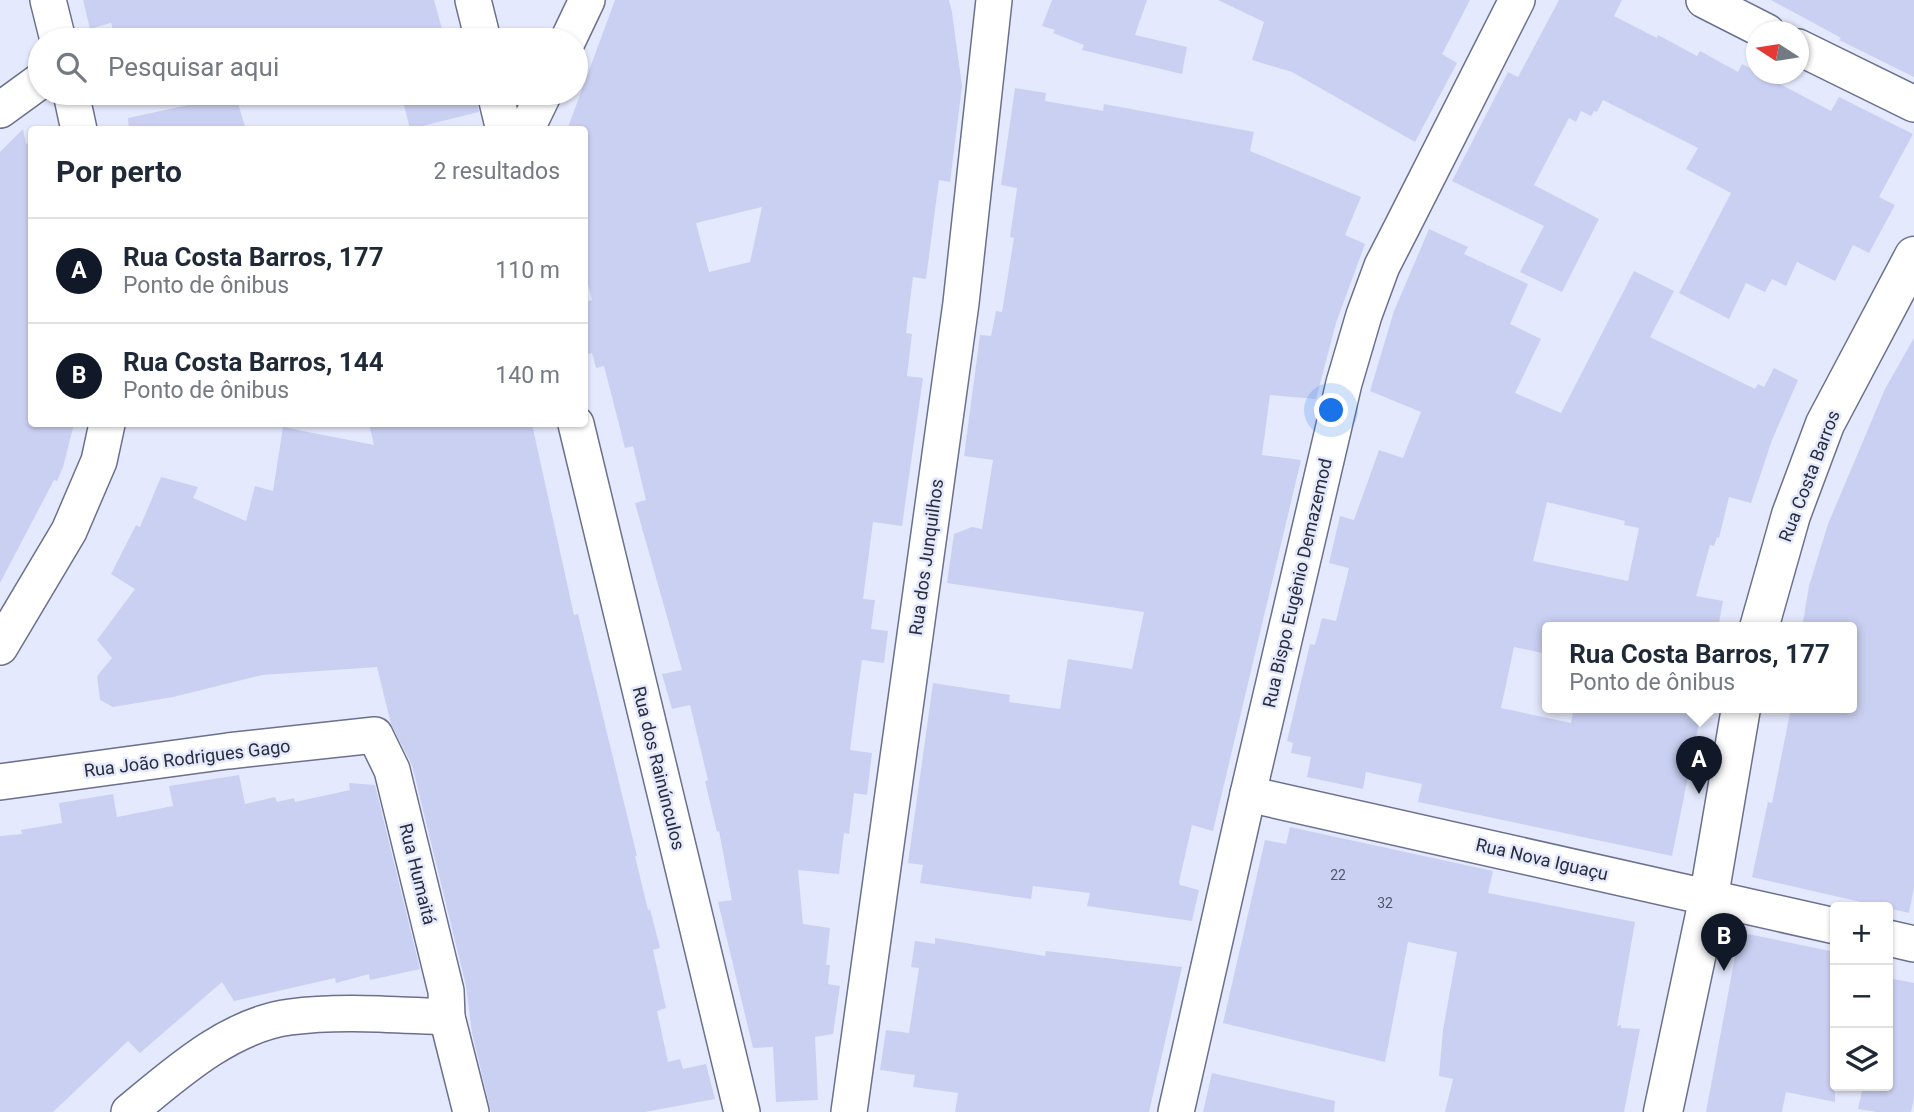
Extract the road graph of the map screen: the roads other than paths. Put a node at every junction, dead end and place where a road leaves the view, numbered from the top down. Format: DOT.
graph roads {
  1 [pos="48,0"];
  2 [pos="473,0"];
  3 [pos="587,0"];
  4 [pos="994,0"];
  5 [pos="1517,0"];
  6 [pos="1704,0"];
  7 [pos="1746,21"];
  8 [pos="55,28"];
  9 [pos="480,28"];
  10 [pos="574,28"];
  11 [pos="1809,52"];
  12 [pos="28,90"];
  13 [pos="1914,104"];
  14 [pos="74,105"];
  15 [pos="498,105"];
  16 [pos="538,105"];
  17 [pos="0,110"];
  18 [pos="78,126"];
  19 [pos="503,126"];
  20 [pos="528,126"];
  21 [pos="1914,256"];
  22 [pos="106,427"];
  23 [pos="577,427"];
  24 [pos="1761,622"];
  25 [pos="0,648"];
  26 [pos="1740,713"];
  27 [pos="375,735"];
  28 [pos="0,782"];
  29 [pos="1248,794"];
  30 [pos="1709,896"];
  31 [pos="1830,925"];
  32 [pos="1893,939"];
  33 [pos="1914,944"];
  34 [pos="447,1017"];
  35 [pos="129,1112"];
  36 [pos="471,1112"];
  37 [pos="742,1112"];
  38 [pos="849,1112"];
  39 [pos="1176,1112"];
  40 [pos="1663,1112"];
  1 -- 8 [label="street"];
  2 -- 9 [label="street"];
  3 -- 10 [label="street"];
  4 -- 38 [label="street, Rua dos Junquilhos"];
  5 -- 29 [label="street, Rua Bispo Eugênio Demazemod"];
  6 -- 7 [label="street"];
  11 -- 13 [label="street"];
  12 -- 17 [label="street"];
  14 -- 18 [label="street"];
  15 -- 19 [label="street"];
  16 -- 20 [label="street"];
  21 -- 24 [label="main road, Rua Costa Barros"];
  22 -- 25 [label="street"];
  23 -- 37 [label="street, Rua dos Rainúnculos"];
  26 -- 30 [label="main road"];
  27 -- 28 [label="street, Rua João Rodrigues Gago"];
  27 -- 34 [label="street, Rua Humaitá"];
  29 -- 30 [label="street, Rua Nova Iguaçu"];
  29 -- 39 [label="street, Rua Bispo Eugênio Demazemod"];
  30 -- 31 [label="street, Rua Nova Iguaçu"];
  30 -- 40 [label="main road"];
  32 -- 33 [label="street"];
  34 -- 35 [label="street"];
  34 -- 36 [label="street, Rua Humaitá"];
}
